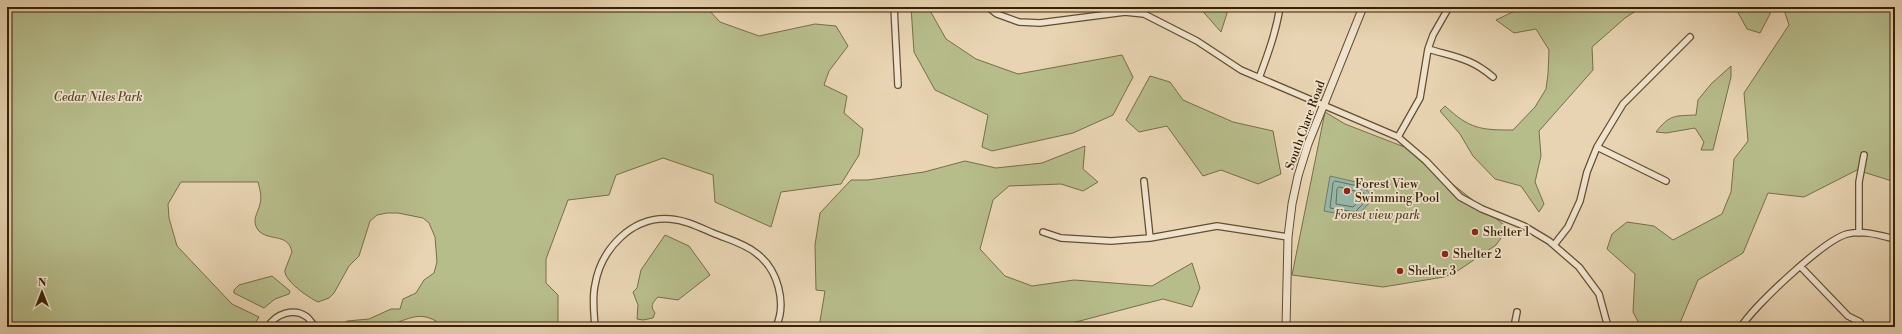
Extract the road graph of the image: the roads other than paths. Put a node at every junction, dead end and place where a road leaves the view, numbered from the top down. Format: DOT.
graph roads {
  1 [pos="894,7"];
  2 [pos="988,7"];
  3 [pos="1280,7"];
  4 [pos="1363,7"];
  5 [pos="1449,7"];
  6 [pos="1690,37"];
  7 [pos="1428,49"];
  8 [pos="1493,77"];
  9 [pos="1258,78"];
  10 [pos="898,85"];
  11 [pos="1323,105"];
  12 [pos="1398,137"];
  13 [pos="1597,148"];
  14 [pos="1864,155"];
  15 [pos="1144,181"];
  16 [pos="1666,181"];
  17 [pos="1043,232"];
  18 [pos="1859,233"];
  19 [pos="1288,237"];
  20 [pos="1150,238"];
  21 [pos="1895,239"];
  22 [pos="1554,245"];
  23 [pos="1800,267"];
  24 [pos="1517,312"];
  25 [pos="1860,322"];
  26 [pos="268,327"];
  27 [pos="315,327"];
  28 [pos="595,327"];
  29 [pos="776,327"];
  30 [pos="1286,327"];
  31 [pos="1514,327"];
  32 [pos="1608,327"];
  33 [pos="1741,327"];
  1 -- 10 [label="street"];
  2 -- 9 [label="street"];
  3 -- 9 [label="street"];
  4 -- 11 [label="street, South Clare Road"];
  5 -- 7 [label="street"];
  6 -- 13 [label="street"];
  7 -- 8 [label="street"];
  7 -- 12 [label="street"];
  9 -- 11 [label="street"];
  11 -- 12 [label="street"];
  11 -- 19 [label="street, South Clare Road"];
  12 -- 22 [label="street"];
  13 -- 16 [label="street"];
  13 -- 22 [label="street"];
  14 -- 18 [label="street"];
  15 -- 20 [label="street"];
  17 -- 20 [label="street"];
  18 -- 21 [label="street"];
  18 -- 23 [label="street"];
  19 -- 20 [label="street"];
  19 -- 30 [label="street, South Clare Road"];
  22 -- 32 [label="street"];
  23 -- 25 [label="street"];
  23 -- 33 [label="street"];
  24 -- 31 [label="street"];
  26 -- 27 [label="street"];
  28 -- 29 [label="street"];
}
